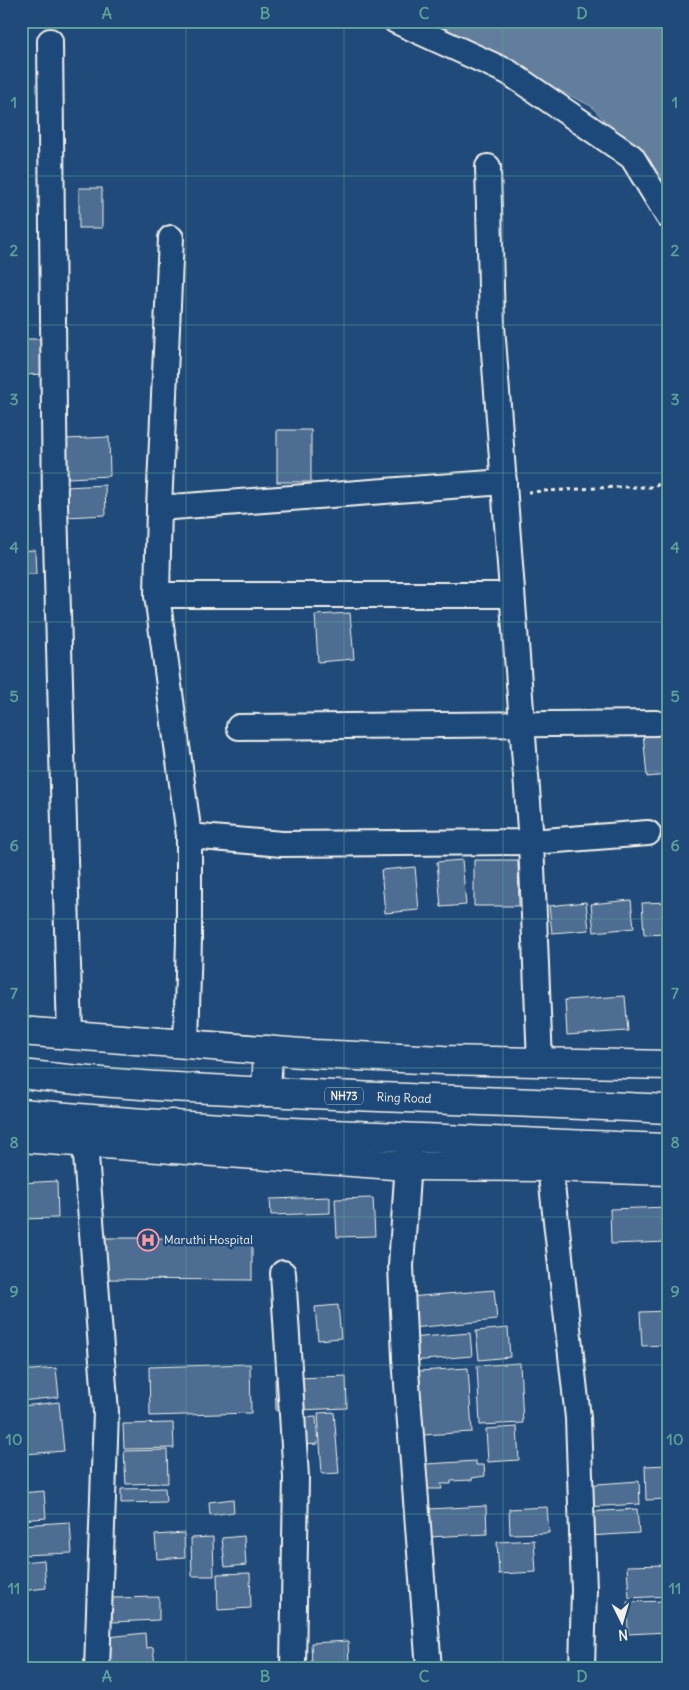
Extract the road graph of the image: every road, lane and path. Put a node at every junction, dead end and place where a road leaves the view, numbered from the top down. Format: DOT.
graph roads {
  1 [pos="396,21"];
  2 [pos="50,41"];
  3 [pos="488,167"];
  4 [pos="668,216"];
  5 [pos="170,238"];
  6 [pos="668,476"];
  7 [pos="504,488"];
  8 [pos="159,508"];
  9 [pos="157,595"];
  10 [pos="512,595"];
  11 [pos="656,723"];
  12 [pos="521,724"];
  13 [pos="239,727"];
  14 [pos="648,833"];
  15 [pos="189,836"];
  16 [pos="531,842"];
  17 [pos="21,1031"];
  18 [pos="70,1035"];
  19 [pos="186,1044"];
  20 [pos="268,1050"];
  21 [pos="540,1062"];
  22 [pos="668,1065"];
  23 [pos="21,1074"];
  24 [pos="266,1092"];
  25 [pos="668,1109"];
  26 [pos="21,1113"];
  27 [pos="172,1137"];
  28 [pos="21,1138"];
  29 [pos="409,1138"];
  30 [pos="84,1144"];
  31 [pos="668,1148"];
  32 [pos="407,1166"];
  33 [pos="550,1167"];
  34 [pos="668,1171"];
  35 [pos="283,1273"];
  36 [pos="97,1669"];
  37 [pos="293,1669"];
  38 [pos="430,1669"];
  39 [pos="582,1669"];
  1 -- 4 [label="street"];
  2 -- 18 [label="street"];
  3 -- 7 [label="street"];
  5 -- 8 [label="street"];
  6 -- 7 [label="path"];
  7 -- 8 [label="street"];
  7 -- 10 [label="street"];
  8 -- 9 [label="street"];
  9 -- 10 [label="street"];
  9 -- 15 [label="street"];
  10 -- 12 [label="street"];
  11 -- 12 [label="street"];
  12 -- 13 [label="street"];
  12 -- 16 [label="street"];
  14 -- 16 [label="street"];
  15 -- 16 [label="street"];
  15 -- 19 [label="street"];
  16 -- 21 [label="street"];
  17 -- 18 [label="main road"];
  18 -- 19 [label="main road"];
  19 -- 20 [label="main road"];
  20 -- 21 [label="main road"];
  20 -- 24 [label="main road"];
  21 -- 22 [label="main road"];
  23 -- 24 [label="main road, Ring Road / NH73"];
  24 -- 25 [label="main road, Ring Road / NH73"];
  26 -- 27 [label="main road"];
  27 -- 29 [label="main road"];
  27 -- 30 [label="main road"];
  27 -- 32 [label="main road"];
  28 -- 30 [label="main road"];
  29 -- 31 [label="main road"];
  29 -- 32 [label="street"];
  30 -- 36 [label="street"];
  32 -- 33 [label="main road"];
  32 -- 38 [label="street"];
  33 -- 34 [label="main road"];
  33 -- 39 [label="street"];
  35 -- 37 [label="street"];
}
